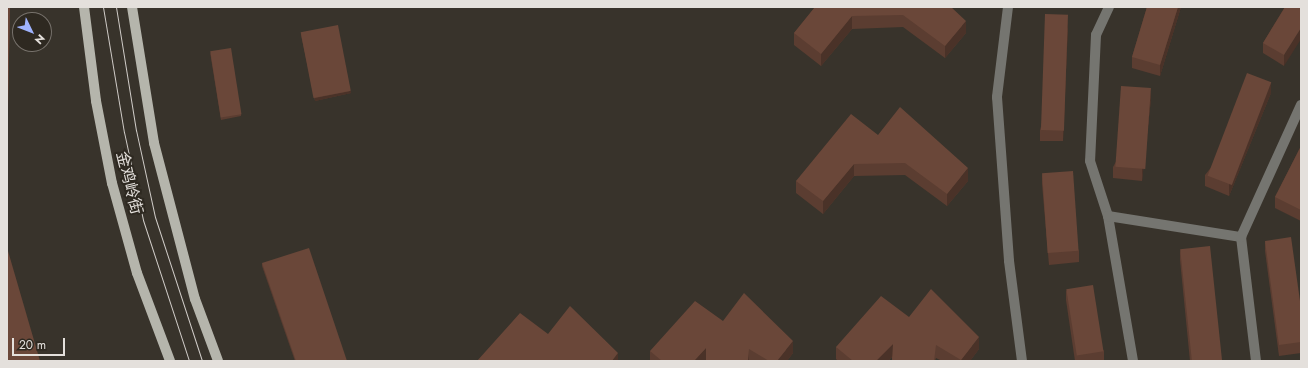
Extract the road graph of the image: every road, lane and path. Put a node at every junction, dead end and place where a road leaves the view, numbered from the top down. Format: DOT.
graph roads {
  1 [pos="84,7"];
  2 [pos="132,7"];
  3 [pos="1008,7"];
  4 [pos="1109,7"];
  5 [pos="1301,105"];
  6 [pos="1108,216"];
  7 [pos="1242,237"];
  8 [pos="170,361"];
  9 [pos="218,361"];
  10 [pos="1022,361"];
  11 [pos="1133,361"];
  12 [pos="1256,361"];
  1 -- 8 [label="main road, 金鸡岭街"];
  2 -- 9 [label="main road, 金鸡岭街"];
  3 -- 10 [label="lane"];
  4 -- 6 [label="lane"];
  5 -- 7 [label="lane"];
  6 -- 7 [label="lane"];
  6 -- 11 [label="lane"];
  7 -- 12 [label="lane"];
}
